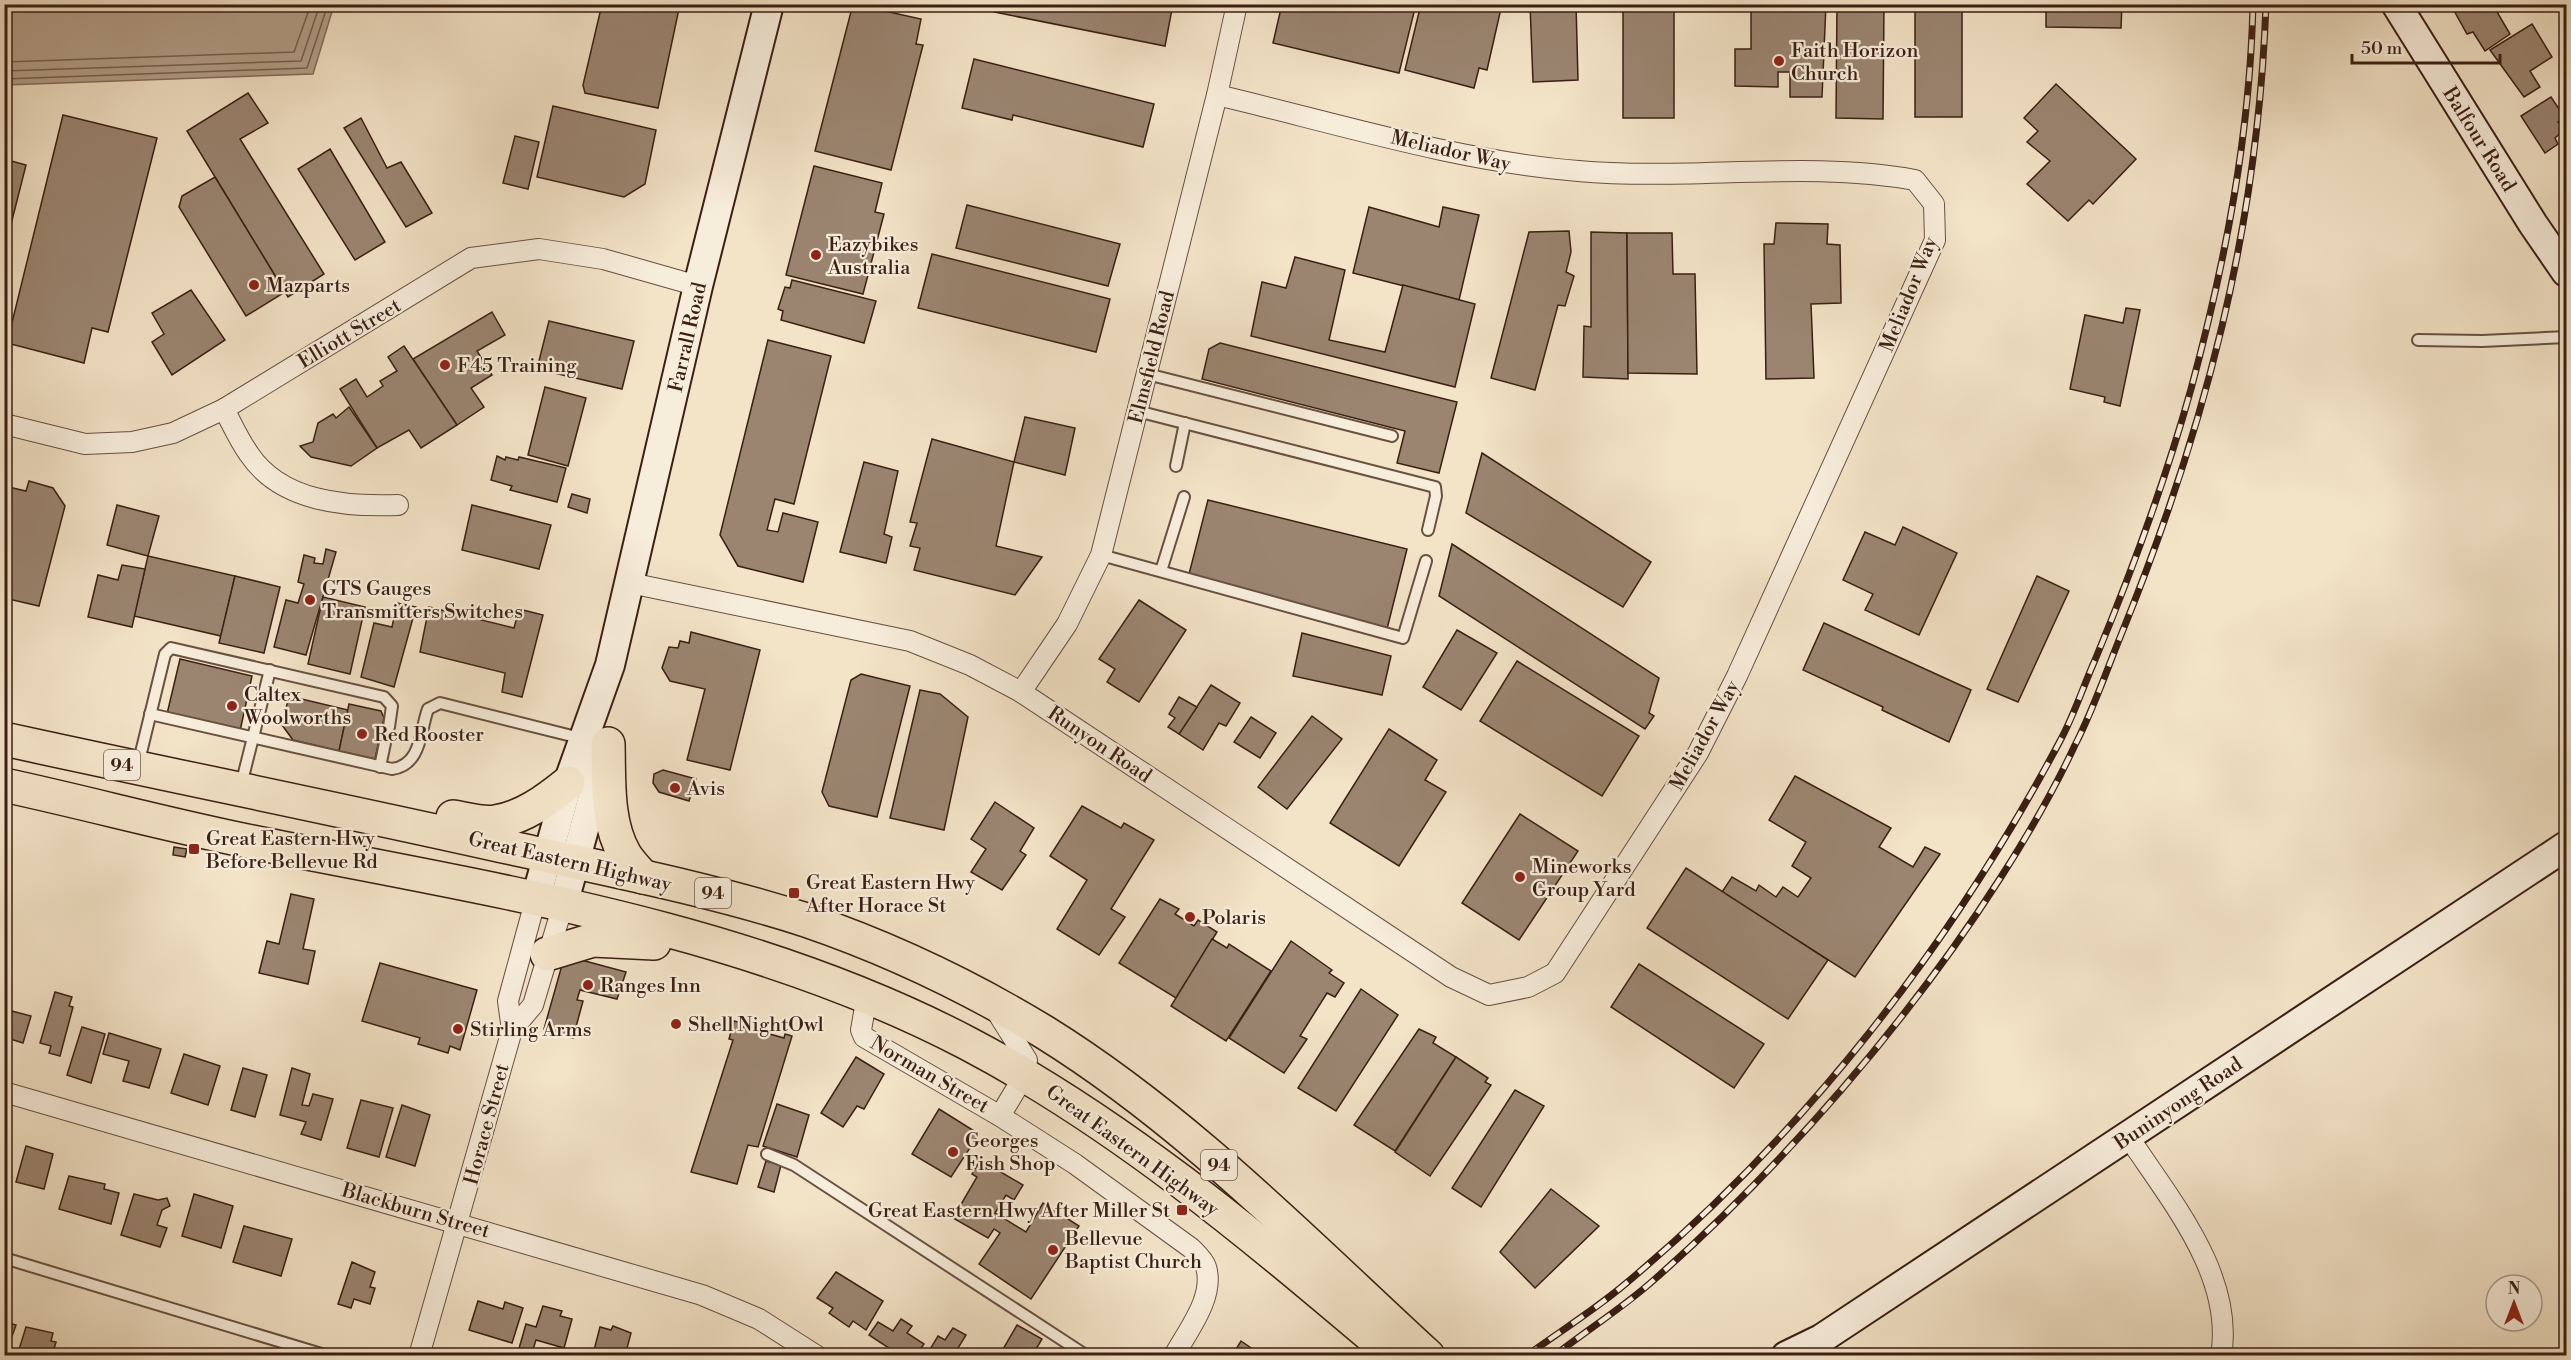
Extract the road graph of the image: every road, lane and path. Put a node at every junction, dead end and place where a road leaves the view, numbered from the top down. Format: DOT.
graph roads {
  1 [pos="769,4"];
  2 [pos="1237,4"];
  3 [pos="2396,4"];
  4 [pos="1217,95"];
  5 [pos="2566,272"];
  6 [pos="698,286"];
  7 [pos="2566,338"];
  8 [pos="2418,340"];
  9 [pos="1147,374"];
  10 [pos="224,410"];
  11 [pos="1137,411"];
  12 [pos="1185,423"];
  13 [pos="4,424"];
  14 [pos="1392,436"];
  15 [pos="1176,466"];
  16 [pos="1184,497"];
  17 [pos="398,506"];
  18 [pos="1428,530"];
  19 [pos="1101,555"];
  20 [pos="1426,561"];
  21 [pos="1161,571"];
  22 [pos="630,583"];
  23 [pos="270,670"];
  24 [pos="1021,692"];
  25 [pos="150,714"];
  26 [pos="388,728"];
  27 [pos="253,738"];
  28 [pos="4,739"];
  29 [pos="596,742"];
  30 [pos="385,743"];
  31 [pos="380,767"];
  32 [pos="138,768"];
  33 [pos="568,783"];
  34 [pos="4,784"];
  35 [pos="239,791"];
  36 [pos="355,813"];
  37 [pos="2566,846"];
  38 [pos="560,859"];
  39 [pos="643,877"];
  40 [pos="549,901"];
  41 [pos="681,936"];
  42 [pos="547,954"];
  43 [pos="1528,987"];
  44 [pos="867,996"];
  45 [pos="990,1002"];
  46 [pos="512,1030"];
  47 [pos="1025,1074"];
  48 [pos="4,1092"];
  49 [pos="1000,1116"];
  50 [pos="2128,1136"];
  51 [pos="766,1154"];
  52 [pos="459,1222"];
  53 [pos="4,1258"];
  54 [pos="328,1356"];
  55 [pos="419,1356"];
  56 [pos="817,1356"];
  57 [pos="1087,1356"];
  58 [pos="1174,1356"];
  59 [pos="1395,1356"];
  60 [pos="1428,1356"];
  61 [pos="1786,1356"];
  62 [pos="2221,1356"];
  1 -- 6 [label="main road, Farrall Road"];
  2 -- 4 [label="street, Elmsfield Road"];
  3 -- 5 [label="main road, Balfour Road"];
  4 -- 9 [label="street, Elmsfield Road"];
  4 -- 43 [label="street, Meliador Way"];
  6 -- 10 [label="street, Elliott Street"];
  6 -- 22 [label="main road, Farrall Road"];
  7 -- 8 [label="lane"];
  9 -- 11 [label="street, Elmsfield Road"];
  9 -- 14 [label="lane"];
  10 -- 13 [label="street, Elliott Street"];
  10 -- 17 [label="street"];
  11 -- 12 [label="lane"];
  11 -- 19 [label="street, Elmsfield Road"];
  12 -- 15 [label="lane"];
  12 -- 18 [label="lane"];
  16 -- 21 [label="lane"];
  19 -- 21 [label="lane"];
  19 -- 24 [label="street, Elmsfield Road"];
  20 -- 21 [label="lane"];
  22 -- 24 [label="street, Runyon Road"];
  22 -- 29 [label="main road, Farrall Road"];
  23 -- 25 [label="lane"];
  23 -- 26 [label="lane"];
  23 -- 27 [label="lane"];
  24 -- 43 [label="street, Runyon Road"];
  25 -- 27 [label="lane"];
  25 -- 32 [label="lane"];
  27 -- 31 [label="lane"];
  27 -- 35 [label="lane"];
  28 -- 32 [label="highway, Great Eastern Highway / 94"];
  29 -- 31 [label="lane"];
  29 -- 33 [label="main road, Farrall Road"];
  29 -- 38 [label="main road, Farrall Road"];
  29 -- 39 [label="highway"];
  30 -- 31 [label="lane"];
  32 -- 35 [label="highway, Great Eastern Highway / 94"];
  33 -- 36 [label="highway"];
  33 -- 38 [label="main road, Farrall Road"];
  34 -- 40 [label="highway, Great Eastern Highway / 94"];
  35 -- 36 [label="highway, Great Eastern Highway / 94"];
  36 -- 38 [label="highway, Great Eastern Highway / 94"];
  37 -- 50 [label="main road, Buninyong Road"];
  38 -- 39 [label="highway, Great Eastern Highway / 94"];
  38 -- 40 [label="main road, Farrall Road"];
  39 -- 45 [label="highway, Great Eastern Highway / 94"];
  40 -- 41 [label="highway, Great Eastern Highway / 94"];
  40 -- 42 [label="street, Horace Street"];
  40 -- 46 [label="street, Horace Street"];
  41 -- 42 [label="highway"];
  41 -- 44 [label="highway, Great Eastern Highway / 94"];
  42 -- 46 [label="street, Horace Street"];
  44 -- 47 [label="highway, Great Eastern Highway / 94"];
  44 -- 49 [label="street, Norman Street"];
  45 -- 47 [label="street"];
  45 -- 60 [label="highway, Great Eastern Highway / 94"];
  46 -- 52 [label="street, Horace Street"];
  47 -- 49 [label="street, Norman Street"];
  47 -- 59 [label="highway, Great Eastern Highway / 94"];
  48 -- 52 [label="street, Blackburn Street"];
  49 -- 58 [label="street, Norman Street"];
  50 -- 61 [label="main road, Buninyong Road"];
  50 -- 62 [label="street"];
  51 -- 57 [label="lane"];
  52 -- 55 [label="street, Horace Street"];
  52 -- 56 [label="street, Blackburn Street"];
  53 -- 54 [label="lane"];
}
